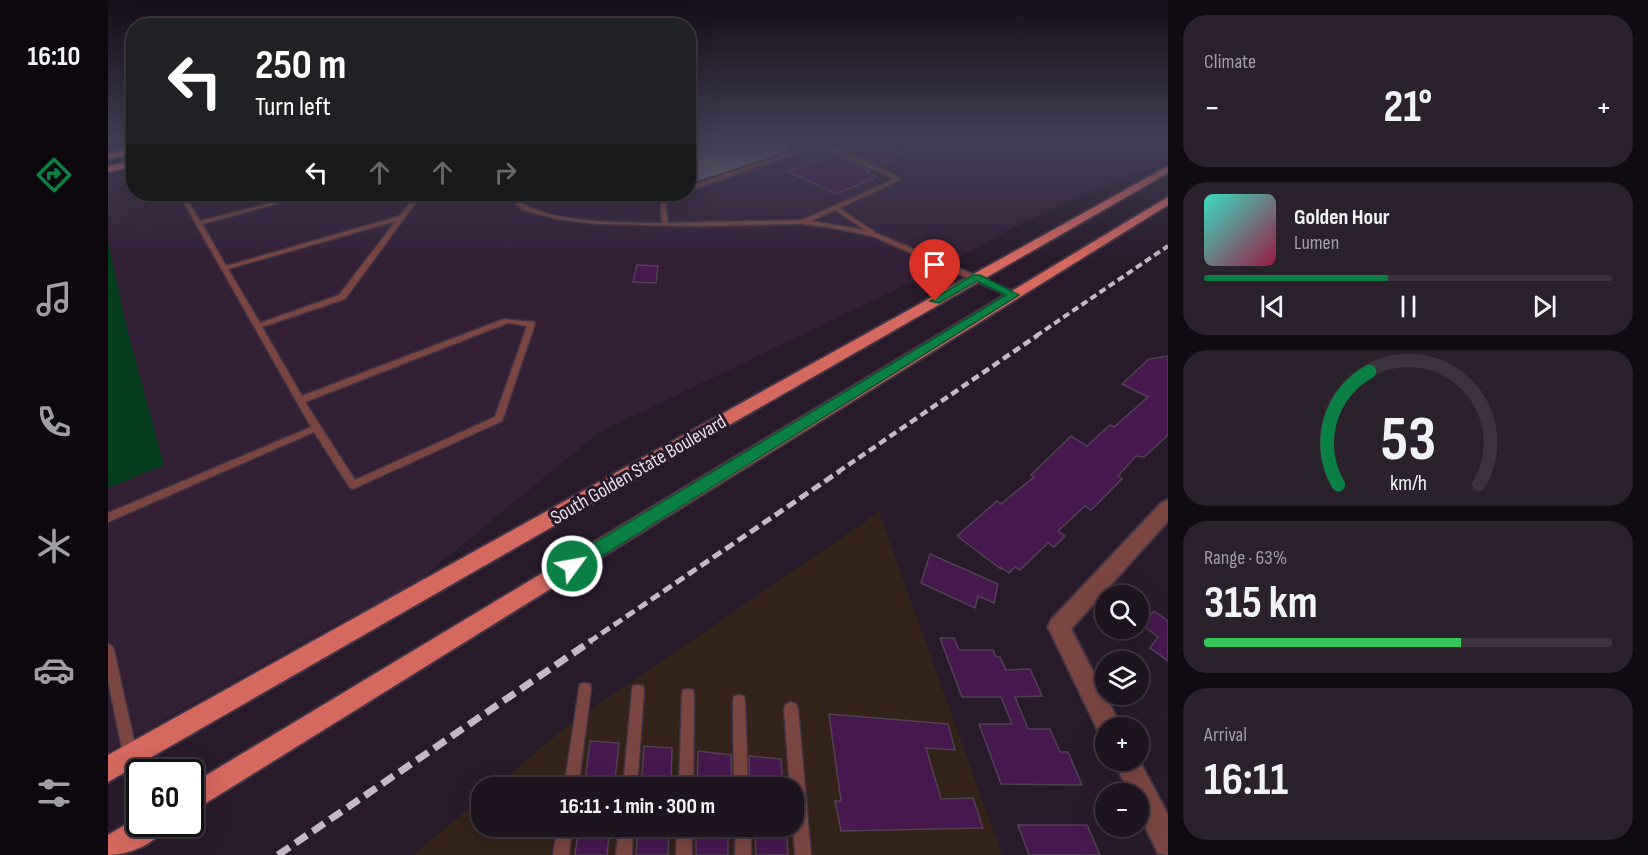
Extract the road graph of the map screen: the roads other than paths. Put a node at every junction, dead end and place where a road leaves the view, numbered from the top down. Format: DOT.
graph roads {
  1 [pos="714,180"];
  2 [pos="897,180"];
  3 [pos="1149,180"];
  4 [pos="696,186"];
  5 [pos="1168,200"];
  6 [pos="186,201"];
  7 [pos="284,201"];
  8 [pos="414,201"];
  9 [pos="514,201"];
  10 [pos="664,201"];
  11 [pos="834,207"];
  12 [pos="401,218"];
  13 [pos="803,222"];
  14 [pos="199,223"];
  15 [pos="665,223"];
  16 [pos="874,234"];
  17 [pos="225,268"];
  18 [pos="976,277"];
  19 [pos="1014,295"];
  20 [pos="258,326"];
  21 [pos="301,400"];
  22 [pos="316,428"];
  23 [pos="1168,508"];
  24 [pos="108,518"];
  25 [pos="108,650"];
  26 [pos="585,689"];
  27 [pos="638,691"];
  28 [pos="688,694"];
  29 [pos="739,702"];
  30 [pos="791,709"];
  31 [pos="1104,717"];
  32 [pos="130,756"];
  33 [pos="108,769"];
  34 [pos="1132,771"];
  35 [pos="573,777"];
  36 [pos="631,777"];
  37 [pos="686,777"];
  38 [pos="741,777"];
  39 [pos="204,791"];
  40 [pos="130,837"];
  41 [pos="563,837"];
  42 [pos="625,837"];
  43 [pos="684,837"];
  44 [pos="742,837"];
  45 [pos="1168,843"];
  46 [pos="108,850"];
  47 [pos="561,855"];
  48 [pos="624,855"];
  49 [pos="684,855"];
  50 [pos="743,855"];
  51 [pos="803,855"];
  1 -- 4 [label="lane"];
  2 -- 11 [label="lane"];
  3 -- 18 [label="main road, South Golden State Boulevard"];
  5 -- 19 [label="main road"];
  6 -- 14 [label="lane"];
  7 -- 14 [label="lane"];
  8 -- 12 [label="lane"];
  9 -- 15 [label="lane"];
  10 -- 15 [label="lane"];
  11 -- 13 [label="lane"];
  11 -- 16 [label="lane"];
  12 -- 17 [label="lane"];
  12 -- 20 [label="lane"];
  13 -- 15 [label="lane"];
  13 -- 16 [label="lane"];
  14 -- 17 [label="lane"];
  16 -- 18 [label="lane"];
  17 -- 20 [label="lane"];
  18 -- 19 [label="lane"];
  18 -- 32 [label="main road, South Golden State Boulevard"];
  19 -- 39 [label="main road"];
  20 -- 21 [label="lane"];
  21 -- 22 [label="lane"];
  21 -- 22 [label="lane"];
  22 -- 24 [label="lane"];
  23 -- 31 [label="street"];
  25 -- 32 [label="lane"];
  26 -- 35 [label="lane"];
  27 -- 36 [label="lane"];
  28 -- 37 [label="lane"];
  29 -- 38 [label="lane"];
  30 -- 51 [label="lane"];
  32 -- 33 [label="main road, South Golden State Boulevard"];
  34 -- 45 [label="street"];
  40 -- 46 [label="main road"];
  41 -- 47 [label="lane"];
  42 -- 48 [label="lane"];
  43 -- 49 [label="lane"];
  44 -- 50 [label="lane"];
}
